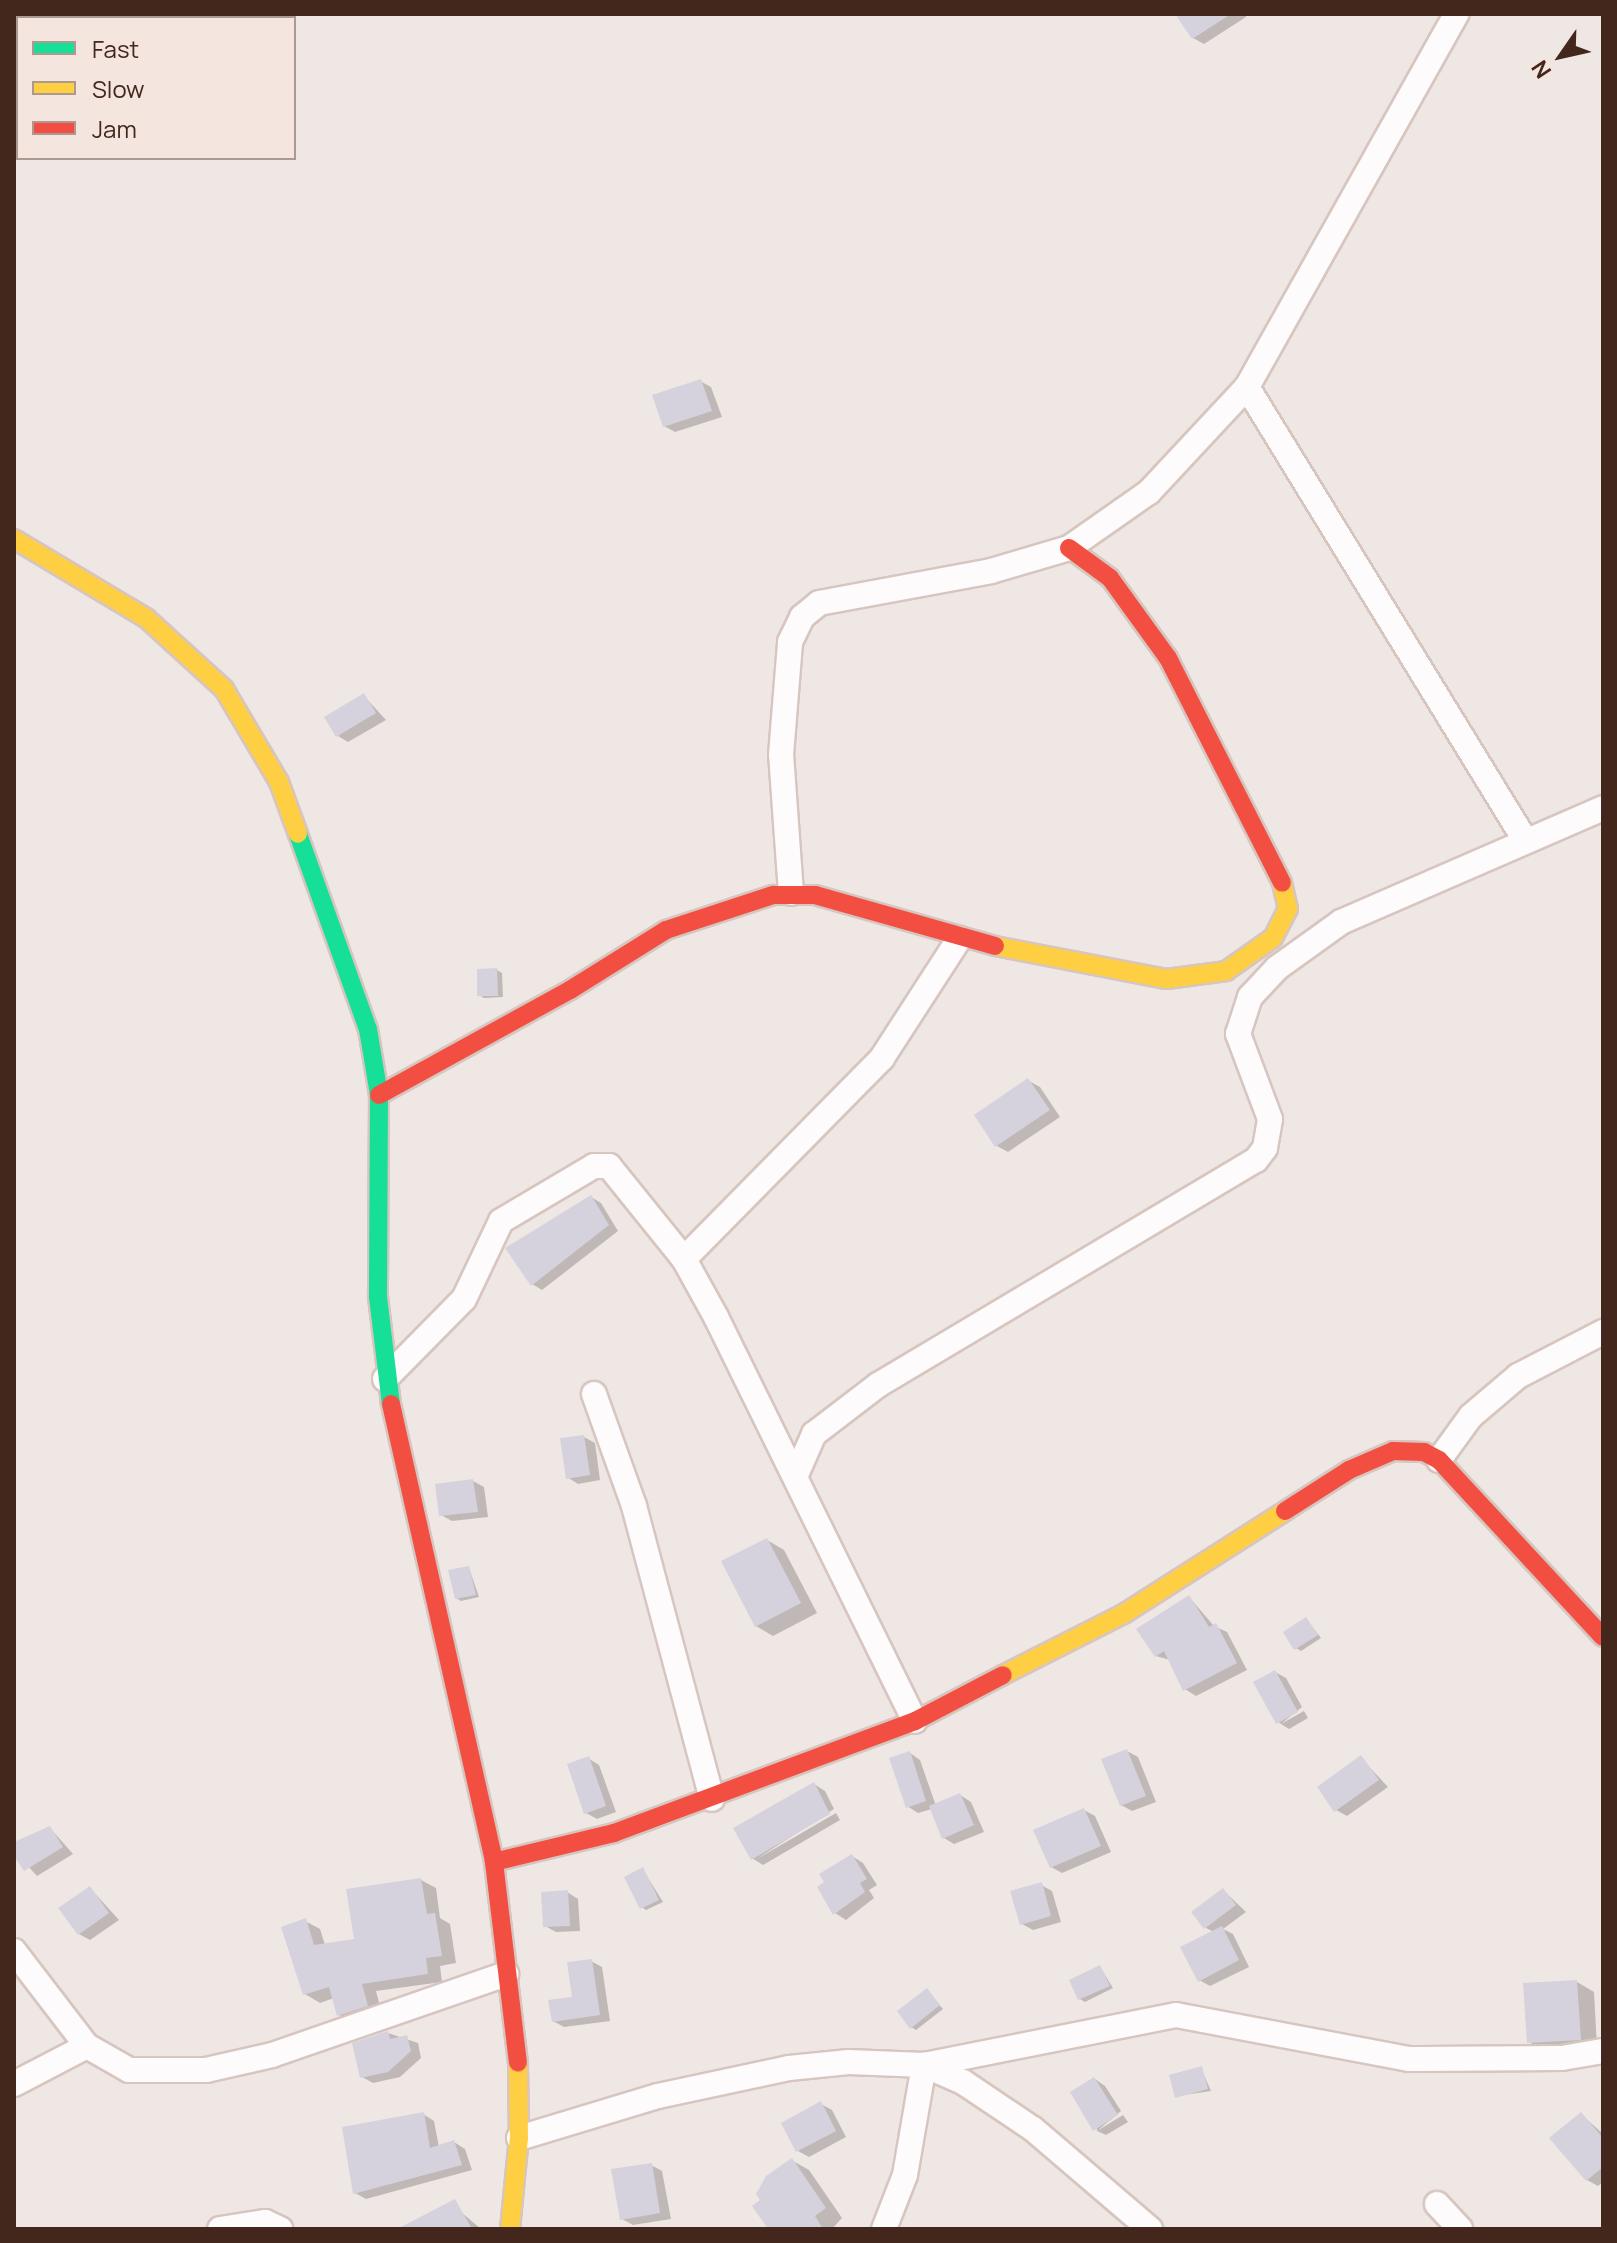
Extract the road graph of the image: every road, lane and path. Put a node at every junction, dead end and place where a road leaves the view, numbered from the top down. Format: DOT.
graph roads {
  1 [pos="1456,14"];
  2 [pos="1247,387"];
  3 [pos="14,539"];
  4 [pos="1069,548"];
  5 [pos="1603,808"];
  6 [pos="1525,840"];
  7 [pos="791,893"];
  8 [pos="959,939"];
  9 [pos="379,1095"];
  10 [pos="684,1259"];
  11 [pos="1603,1332"];
  12 [pos="385,1379"];
  13 [pos="594,1394"];
  14 [pos="1439,1460"];
  15 [pos="796,1475"];
  16 [pos="1603,1637"];
  17 [pos="915,1721"];
  18 [pos="712,1799"];
  19 [pos="494,1862"];
  20 [pos="14,1951"];
  21 [pos="506,1974"];
  22 [pos="87,2046"];
  23 [pos="1603,2051"];
  24 [pos="924,2065"];
  25 [pos="14,2084"];
  26 [pos="519,2138"];
  27 [pos="1437,2204"];
  28 [pos="220,2229"];
  29 [pos="280,2229"];
  30 [pos="510,2229"];
  31 [pos="884,2229"];
  32 [pos="1150,2229"];
  33 [pos="1460,2229"];
  1 -- 2 [label="street"];
  2 -- 4 [label="street"];
  2 -- 6 [label="street"];
  3 -- 9 [label="street"];
  4 -- 7 [label="street"];
  4 -- 8 [label="street"];
  5 -- 6 [label="street"];
  6 -- 15 [label="street"];
  7 -- 8 [label="street"];
  7 -- 9 [label="street"];
  8 -- 10 [label="street"];
  9 -- 12 [label="street"];
  10 -- 12 [label="street"];
  10 -- 15 [label="street"];
  11 -- 14 [label="street"];
  12 -- 19 [label="street"];
  13 -- 18 [label="street"];
  14 -- 16 [label="street"];
  14 -- 17 [label="street"];
  15 -- 17 [label="street"];
  17 -- 18 [label="street"];
  18 -- 19 [label="street"];
  19 -- 21 [label="street"];
  20 -- 22 [label="street"];
  21 -- 22 [label="street"];
  21 -- 26 [label="street"];
  22 -- 25 [label="street"];
  23 -- 24 [label="street"];
  24 -- 26 [label="street"];
  24 -- 31 [label="street"];
  24 -- 32 [label="street"];
  26 -- 30 [label="street"];
  27 -- 33 [label="street"];
  28 -- 29 [label="street"];
}
